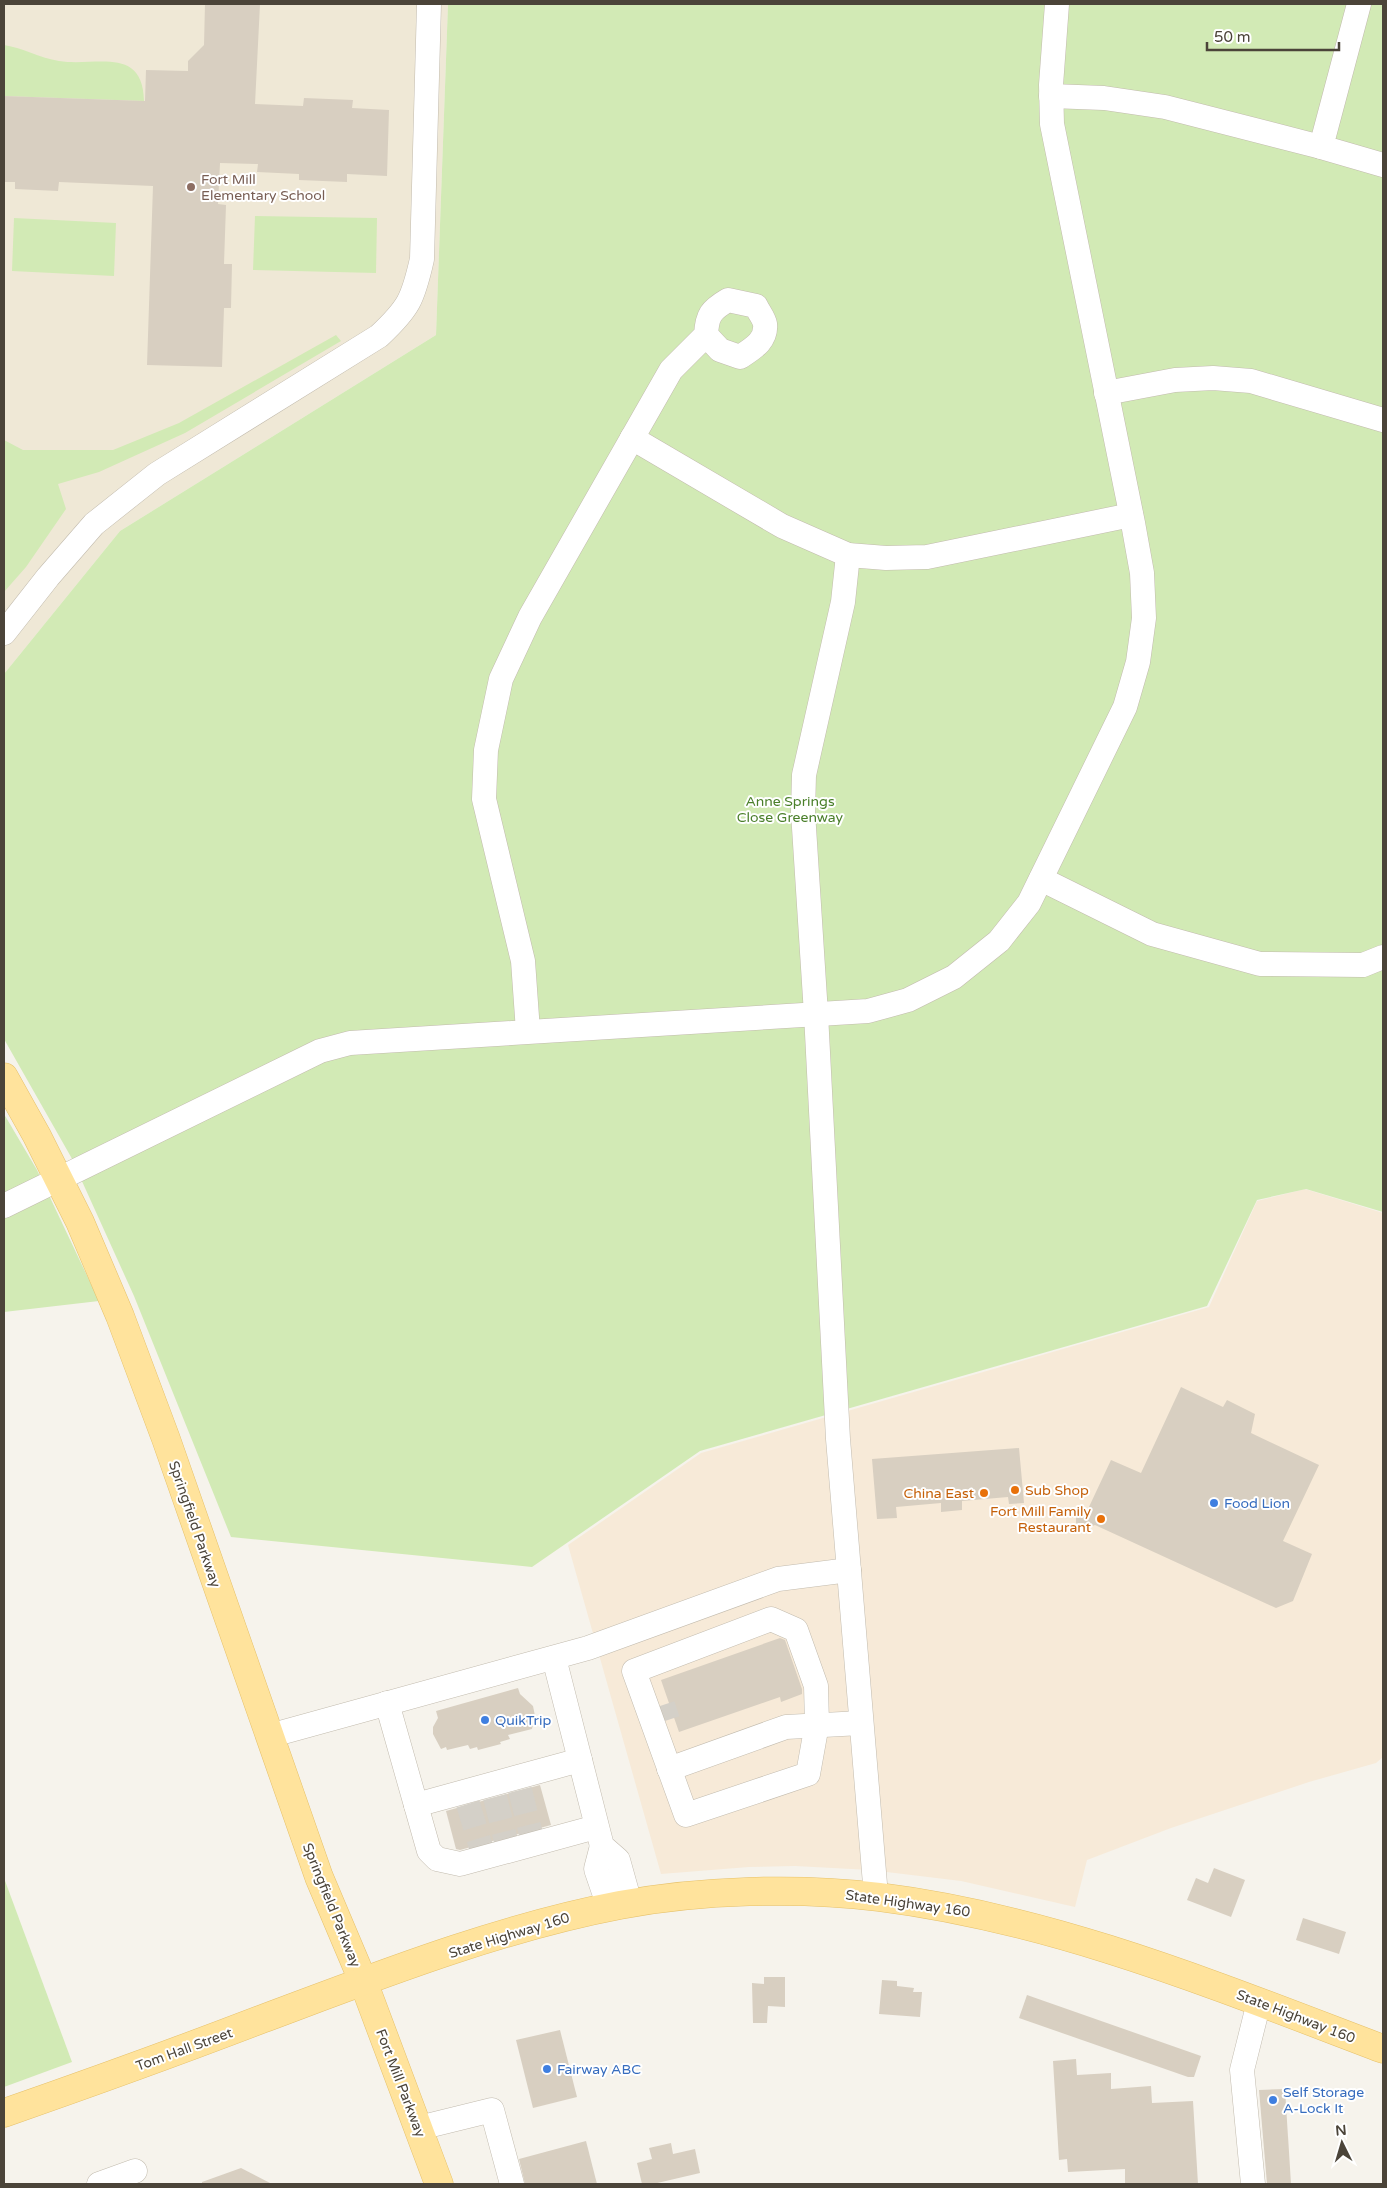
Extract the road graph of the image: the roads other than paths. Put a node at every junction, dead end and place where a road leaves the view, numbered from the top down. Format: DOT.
graph roads {
  1 [pos="429,4"];
  2 [pos="1057,4"];
  3 [pos="1359,4"];
  4 [pos="1051,96"];
  5 [pos="1321,147"];
  6 [pos="1383,165"];
  7 [pos="706,335"];
  8 [pos="1106,393"];
  9 [pos="1383,420"];
  10 [pos="632,438"];
  11 [pos="1131,515"];
  12 [pos="848,555"];
  13 [pos="4,633"];
  14 [pos="1041,879"];
  15 [pos="1383,957"];
  16 [pos="816,1014"];
  17 [pos="528,1031"];
  18 [pos="4,1077"];
  19 [pos="58,1180"];
  20 [pos="4,1206"];
  21 [pos="849,1570"];
  22 [pos="721,1600"];
  23 [pos="734,1633"];
  24 [pos="554,1658"];
  25 [pos="648,1666"];
  26 [pos="387,1704"];
  27 [pos="861,1722"];
  28 [pos="817,1724"];
  29 [pos="269,1736"];
  30 [pos="661,1745"];
  31 [pos="580,1760"];
  32 [pos="669,1768"];
  33 [pos="416,1804"];
  34 [pos="599,1836"];
  35 [pos="876,1896"];
  36 [pos="619,1905"];
  37 [pos="363,1981"];
  38 [pos="1259,2002"];
  39 [pos="1383,2050"];
  40 [pos="4,2113"];
  41 [pos="419,2128"];
  42 [pos="135,2171"];
  43 [pos="98,2184"];
  44 [pos="439,2184"];
  45 [pos="512,2184"];
  46 [pos="1253,2184"];
  1 -- 13 [label="street"];
  2 -- 4 [label="street"];
  3 -- 5 [label="street"];
  4 -- 5 [label="street"];
  4 -- 8 [label="street"];
  5 -- 6 [label="street"];
  7 -- 10 [label="street"];
  8 -- 9 [label="street"];
  8 -- 11 [label="street"];
  10 -- 12 [label="street"];
  10 -- 17 [label="street"];
  11 -- 12 [label="street"];
  11 -- 14 [label="street"];
  12 -- 16 [label="street"];
  14 -- 15 [label="street"];
  14 -- 16 [label="street"];
  16 -- 17 [label="street"];
  16 -- 21 [label="street"];
  17 -- 19 [label="street"];
  18 -- 19 [label="main road, Springfield Parkway"];
  19 -- 20 [label="street"];
  19 -- 29 [label="main road, Springfield Parkway"];
  21 -- 22 [label="street"];
  21 -- 27 [label="street"];
  22 -- 23 [label="street"];
  22 -- 24 [label="street"];
  23 -- 25 [label="street"];
  23 -- 28 [label="street"];
  24 -- 26 [label="street"];
  24 -- 31 [label="street"];
  25 -- 30 [label="street"];
  25 -- 30 [label="street"];
  26 -- 29 [label="street"];
  26 -- 33 [label="street"];
  27 -- 28 [label="street"];
  27 -- 35 [label="street"];
  28 -- 32 [label="street"];
  28 -- 32 [label="street"];
  29 -- 37 [label="main road, Springfield Parkway"];
  30 -- 32 [label="street"];
  31 -- 33 [label="street"];
  31 -- 34 [label="street"];
  33 -- 34 [label="street"];
  34 -- 36 [label="street"];
  35 -- 36 [label="main road, State Highway 160"];
  35 -- 38 [label="main road, State Highway 160"];
  36 -- 37 [label="main road, State Highway 160"];
  37 -- 40 [label="main road, Tom Hall Street"];
  37 -- 41 [label="main road, Fort Mill Parkway"];
  38 -- 39 [label="main road, State Highway 160"];
  38 -- 46 [label="street"];
  41 -- 44 [label="main road, Fort Mill Parkway"];
  41 -- 45 [label="street"];
  42 -- 43 [label="street"];
}
